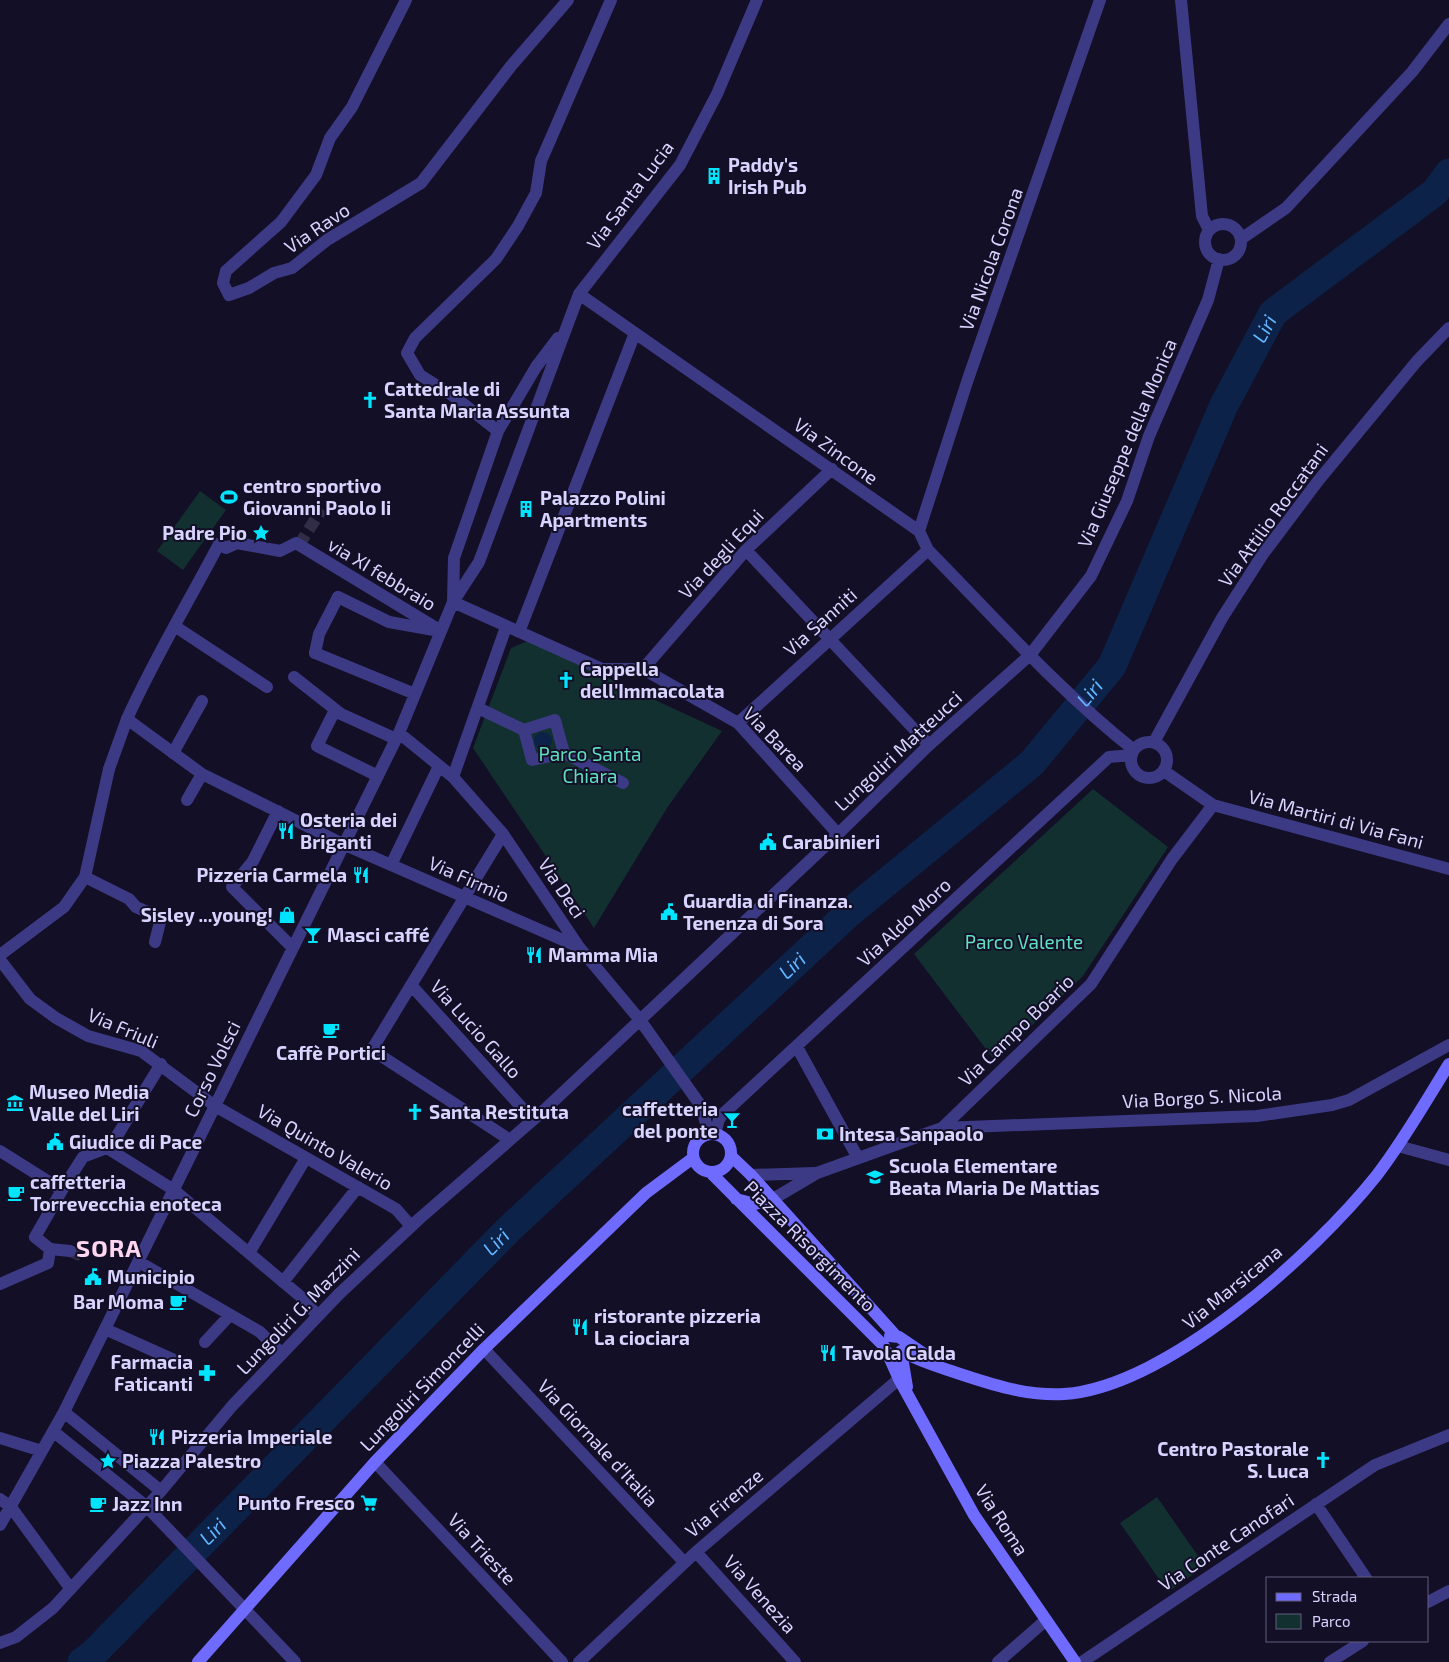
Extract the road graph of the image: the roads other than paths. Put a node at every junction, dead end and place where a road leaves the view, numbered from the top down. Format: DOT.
graph roads {
  1 [pos="406,0"];
  2 [pos="568,0"];
  3 [pos="611,0"];
  4 [pos="757,0"];
  5 [pos="1100,0"];
  6 [pos="1181,0"];
  7 [pos="1449,24"];
  8 [pos="1209,230"];
  9 [pos="1241,239"];
  10 [pos="1219,259"];
  11 [pos="578,294"];
  12 [pos="567,326"];
  13 [pos="1449,328"];
  14 [pos="635,333"];
  15 [pos="498,431"];
  16 [pos="832,469"];
  17 [pos="919,531"];
  18 [pos="746,550"];
  19 [pos="928,550"];
  20 [pos="453,602"];
  21 [pos="176,627"];
  22 [pos="506,627"];
  23 [pos="441,632"];
  24 [pos="519,632"];
  25 [pos="829,638"];
  26 [pos="1030,655"];
  27 [pos="643,668"];
  28 [pos="294,677"];
  29 [pos="267,687"];
  30 [pos="415,694"];
  31 [pos="202,701"];
  32 [pos="478,708"];
  33 [pos="335,710"];
  34 [pos="127,719"];
  35 [pos="738,722"];
  36 [pos="524,730"];
  37 [pos="398,736"];
  38 [pos="1154,742"];
  39 [pos="929,745"];
  40 [pos="564,752"];
  41 [pos="1133,752"];
  42 [pos="173,753"];
  43 [pos="439,766"];
  44 [pos="1164,771"];
  45 [pos="202,774"];
  46 [pos="378,776"];
  47 [pos="453,777"];
  48 [pos="622,783"];
  49 [pos="187,800"];
  50 [pos="1213,806"];
  51 [pos="278,812"];
  52 [pos="503,834"];
  53 [pos="838,834"];
  54 [pos="343,844"];
  55 [pos="392,865"];
  56 [pos="1449,869"];
  57 [pos="85,877"];
  58 [pos="464,897"];
  59 [pos="155,942"];
  60 [pos="579,947"];
  61 [pos="293,948"];
  62 [pos="0,955"];
  63 [pos="0,960"];
  64 [pos="411,985"];
  65 [pos="640,1020"];
  66 [pos="1449,1045"];
  67 [pos="797,1047"];
  68 [pos="161,1064"];
  69 [pos="1449,1064"];
  70 [pos="215,1106"];
  71 [pos="533,1120"];
  72 [pos="942,1128"];
  73 [pos="712,1134"];
  74 [pos="510,1140"];
  75 [pos="1398,1146"];
  76 [pos="109,1149"];
  77 [pos="0,1151"];
  78 [pos="731,1156"];
  79 [pos="306,1158"];
  80 [pos="694,1158"];
  81 [pos="858,1158"];
  82 [pos="1449,1160"];
  83 [pos="710,1172"];
  84 [pos="817,1173"];
  85 [pos="751,1175"];
  86 [pos="358,1188"];
  87 [pos="62,1190"];
  88 [pos="174,1190"];
  89 [pos="736,1199"];
  90 [pos="773,1200"];
  91 [pos="411,1226"];
  92 [pos="50,1249"];
  93 [pos="70,1251"];
  94 [pos="249,1253"];
  95 [pos="139,1262"];
  96 [pos="283,1282"];
  97 [pos="0,1284"];
  98 [pos="230,1315"];
  99 [pos="318,1316"];
  100 [pos="105,1329"];
  101 [pos="205,1342"];
  102 [pos="900,1342"];
  103 [pos="484,1349"];
  104 [pos="885,1349"];
  105 [pos="282,1354"];
  106 [pos="172,1359"];
  107 [pos="919,1361"];
  108 [pos="955,1372"];
  109 [pos="899,1379"];
  110 [pos="907,1392"];
  111 [pos="64,1412"];
  112 [pos="54,1432"];
  113 [pos="1449,1435"];
  114 [pos="0,1438"];
  115 [pos="42,1452"];
  116 [pos="375,1462"];
  117 [pos="161,1491"];
  118 [pos="5,1503"];
  119 [pos="1316,1504"];
  120 [pos="146,1507"];
  121 [pos="0,1525"];
  122 [pos="696,1552"];
  123 [pos="684,1562"];
  124 [pos="1365,1577"];
  125 [pos="70,1588"];
  126 [pos="1449,1591"];
  127 [pos="1429,1601"];
  128 [pos="245,1610"];
  129 [pos="1046,1620"];
  130 [pos="1362,1642"];
  131 [pos="0,1643"];
  132 [pos="198,1662"];
  133 [pos="295,1662"];
  134 [pos="562,1662"];
  135 [pos="578,1662"];
  136 [pos="796,1662"];
  137 [pos="998,1662"];
  138 [pos="1075,1662"];
  139 [pos="1082,1662"];
  140 [pos="1330,1662"];
  1 -- 2 [label="street, Via Ravo"];
  3 -- 15 [label="street"];
  4 -- 11 [label="street, Via Santa Lucia"];
  5 -- 17 [label="street, Via Nicola Corona"];
  6 -- 8 [label="street"];
  7 -- 9 [label="street"];
  8 -- 9 [label="street"];
  8 -- 10 [label="street"];
  9 -- 10 [label="street"];
  10 -- 26 [label="street, Via Giuseppe della Monica"];
  11 -- 12 [label="street, Via Santa Lucia"];
  11 -- 14 [label="street, Via Zincone"];
  12 -- 15 [label="street"];
  12 -- 20 [label="street, Via Santa Lucia"];
  13 -- 38 [label="street, Via Attilio Roccatani"];
  14 -- 16 [label="street, Via Zincone"];
  14 -- 24 [label="street"];
  15 -- 20 [label="street"];
  16 -- 17 [label="street, Via Zincone"];
  16 -- 18 [label="street, Via degli Equi"];
  17 -- 19 [label="street"];
  18 -- 25 [label="street"];
  18 -- 27 [label="street, Via degli Equi"];
  19 -- 25 [label="street, Via Sanniti"];
  19 -- 26 [label="street"];
  20 -- 22 [label="street, Via Barea"];
  20 -- 23 [label="street, Corso Volsci"];
  21 -- 23 [label="street, via XI febbraio"];
  21 -- 29 [label="street"];
  21 -- 34 [label="street"];
  22 -- 24 [label="street, Via Barea"];
  22 -- 32 [label="street"];
  23 -- 30 [label="street, Corso Volsci"];
  23 -- 30 [label="street"];
  24 -- 27 [label="street, Via Barea"];
  25 -- 35 [label="street, Via Sanniti"];
  25 -- 39 [label="street"];
  26 -- 39 [label="street, Lungoliri Matteucci"];
  26 -- 41 [label="street"];
  27 -- 35 [label="street, Via Barea"];
  28 -- 33 [label="street, Via Deci"];
  30 -- 37 [label="street, Corso Volsci"];
  31 -- 42 [label="street"];
  32 -- 36 [label="street"];
  32 -- 47 [label="street"];
  33 -- 37 [label="street, Via Deci"];
  33 -- 46 [label="street"];
  34 -- 42 [label="street, Via Firmio"];
  34 -- 57 [label="street"];
  35 -- 53 [label="street, Via Barea"];
  36 -- 40 [label="street"];
  36 -- 40 [label="street"];
  37 -- 43 [label="street, Via Deci"];
  37 -- 46 [label="street, Corso Volsci"];
  38 -- 41 [label="street"];
  38 -- 44 [label="street"];
  39 -- 53 [label="street, Lungoliri Matteucci"];
  40 -- 48 [label="street"];
  41 -- 44 [label="street"];
  41 -- 67 [label="street, Via Aldo Moro"];
  42 -- 45 [label="street, Via Firmio"];
  43 -- 47 [label="street, Via Deci"];
  43 -- 55 [label="street"];
  44 -- 50 [label="street"];
  45 -- 49 [label="street"];
  45 -- 51 [label="street, Via Firmio"];
  46 -- 54 [label="street, Corso Volsci"];
  47 -- 52 [label="street, Via Deci"];
  50 -- 56 [label="street, Via Martiri di Via Fani"];
  50 -- 72 [label="street, Via Campo Boario"];
  51 -- 54 [label="street, Via Firmio"];
  51 -- 61 [label="street"];
  52 -- 58 [label="street"];
  52 -- 60 [label="street, Via Deci"];
  53 -- 65 [label="street, Lungoliri Matteucci"];
  54 -- 55 [label="street, Via Firmio"];
  54 -- 61 [label="street, Corso Volsci"];
  55 -- 58 [label="street, Via Firmio"];
  57 -- 59 [label="street"];
  57 -- 62 [label="street"];
  58 -- 60 [label="street, Via Firmio"];
  58 -- 64 [label="street"];
  60 -- 65 [label="street, Via Deci"];
  61 -- 70 [label="street, Corso Volsci"];
  63 -- 68 [label="street, Via Friuli"];
  64 -- 71 [label="street, Via Lucio Gallo"];
  64 -- 74 [label="street"];
  65 -- 71 [label="street, Lungoliri G. Mazzini"];
  65 -- 73 [label="street, Via Deci"];
  66 -- 72 [label="street, Via Borgo S. Nicola"];
  67 -- 73 [label="street, Via Aldo Moro"];
  67 -- 81 [label="street"];
  68 -- 70 [label="street, Via Friuli"];
  68 -- 76 [label="street"];
  69 -- 75 [label="main road, Via Marsicana"];
  70 -- 79 [label="street, Via Quinto Valerio"];
  70 -- 88 [label="street, Corso Volsci"];
  71 -- 74 [label="street, Lungoliri G. Mazzini"];
  72 -- 81 [label="street"];
  73 -- 78 [label="main road"];
  73 -- 80 [label="main road"];
  74 -- 91 [label="street, Lungoliri G. Mazzini"];
  75 -- 82 [label="street"];
  75 -- 108 [label="main road, Via Marsicana"];
  76 -- 87 [label="street"];
  76 -- 88 [label="street"];
  77 -- 87 [label="street"];
  78 -- 83 [label="main road"];
  78 -- 85 [label="main road, Piazza Risorgimento"];
  79 -- 86 [label="street, Via Quinto Valerio"];
  79 -- 94 [label="street"];
  80 -- 83 [label="main road"];
  80 -- 103 [label="main road, Lungoliri Simoncelli"];
  81 -- 84 [label="street"];
  83 -- 89 [label="main road, Piazza Risorgimento"];
  84 -- 85 [label="street"];
  84 -- 90 [label="street"];
  85 -- 90 [label="main road, Piazza Risorgimento"];
  86 -- 91 [label="street, Via Quinto Valerio"];
  86 -- 96 [label="street"];
  87 -- 92 [label="street"];
  88 -- 94 [label="street"];
  88 -- 95 [label="street, Corso Volsci"];
  89 -- 90 [label="main road"];
  89 -- 104 [label="main road, Piazza Risorgimento"];
  90 -- 102 [label="main road, Piazza Risorgimento"];
  91 -- 99 [label="street, Lungoliri G. Mazzini"];
  92 -- 93 [label="street"];
  92 -- 97 [label="street"];
  94 -- 96 [label="street"];
  95 -- 98 [label="street"];
  95 -- 100 [label="street, Corso Volsci"];
  96 -- 99 [label="street"];
  98 -- 101 [label="street"];
  98 -- 105 [label="street"];
  99 -- 105 [label="street, Lungoliri G. Mazzini"];
  100 -- 106 [label="street"];
  100 -- 111 [label="street, Corso Volsci"];
  102 -- 104 [label="main road"];
  102 -- 104 [label="main road"];
  102 -- 107 [label="main road, Via Marsicana"];
  102 -- 108 [label="main road, Via Marsicana"];
  102 -- 110 [label="main road"];
  103 -- 116 [label="main road, Lungoliri Simoncelli"];
  103 -- 123 [label="street, Via Giornale d'Italia"];
  104 -- 109 [label="main road, Piazza Risorgimento"];
  105 -- 117 [label="street, Lungoliri G. Mazzini"];
  107 -- 108 [label="main road, Via Marsicana"];
  107 -- 110 [label="main road"];
  109 -- 110 [label="main road, Piazza Risorgimento"];
  109 -- 122 [label="street, Via Firenze"];
  110 -- 129 [label="main road, Via Roma"];
  111 -- 112 [label="street, Corso Volsci"];
  111 -- 117 [label="street"];
  112 -- 115 [label="street, Corso Volsci"];
  112 -- 120 [label="street"];
  113 -- 119 [label="street, Via Conte Canofari"];
  114 -- 115 [label="street"];
  115 -- 118 [label="street, Corso Volsci"];
  116 -- 128 [label="main road, Lungoliri Simoncelli"];
  116 -- 134 [label="street, Via Trieste"];
  117 -- 120 [label="street, Lungoliri G. Mazzini"];
  118 -- 121 [label="street, Corso Volsci"];
  118 -- 125 [label="street"];
  119 -- 124 [label="street"];
  119 -- 139 [label="street, Via Conte Canofari"];
  120 -- 125 [label="street, Lungoliri G. Mazzini"];
  120 -- 128 [label="street"];
  122 -- 123 [label="street, Via Firenze"];
  122 -- 136 [label="street, Via Venezia"];
  123 -- 135 [label="street, Via Firenze"];
  125 -- 131 [label="street, Lungoliri G. Mazzini"];
  126 -- 127 [label="street"];
  128 -- 132 [label="main road, Lungoliri Simoncelli"];
  128 -- 133 [label="street"];
  129 -- 137 [label="street"];
  129 -- 138 [label="main road, Via Roma"];
  130 -- 140 [label="street"];
}
